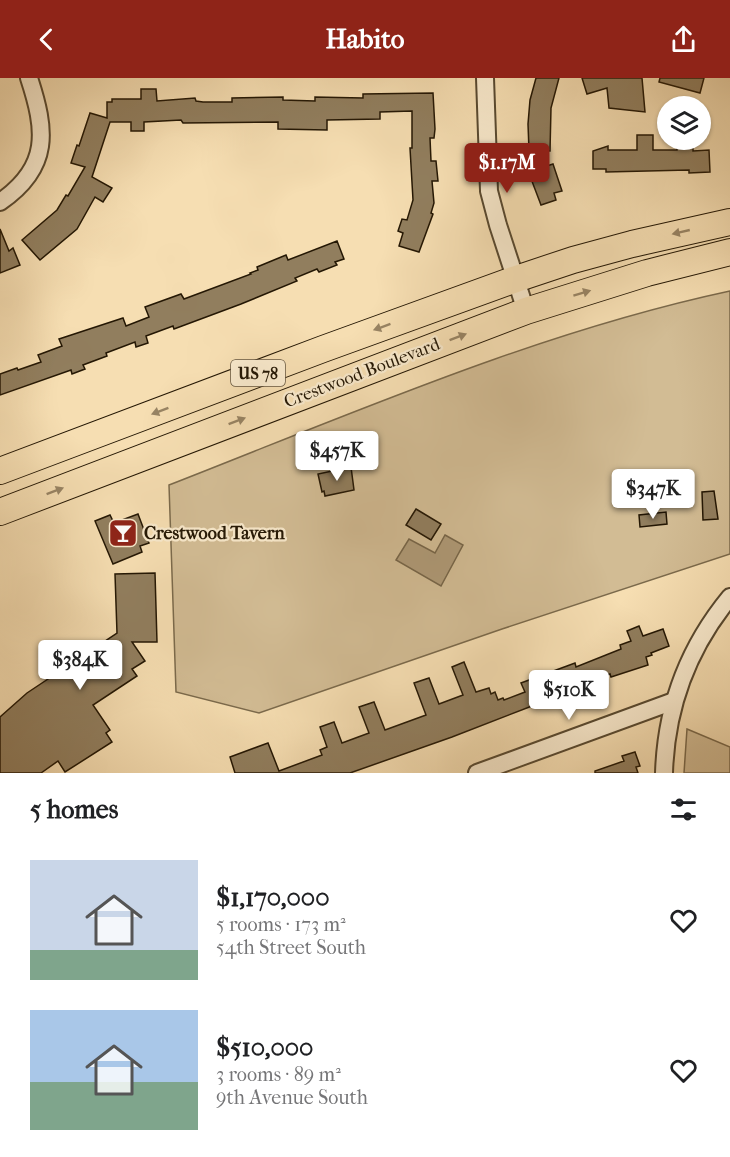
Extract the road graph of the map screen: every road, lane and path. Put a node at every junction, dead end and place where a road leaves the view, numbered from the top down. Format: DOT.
graph roads {
  1 [pos="485,78"];
  2 [pos="32,79"];
  3 [pos="0,202"];
  4 [pos="730,222"];
  5 [pos="730,252"];
  6 [pos="516,279"];
  7 [pos="526,311"];
  8 [pos="0,471"];
  9 [pos="0,512"];
  10 [pos="730,597"];
  11 [pos="674,701"];
  12 [pos="477,773"];
  13 [pos="664,773"];
  1 -- 6 [label="street"];
  2 -- 3 [label="street"];
  4 -- 6 [label="main road, Crestwood Boulevard / US 78, one-way"];
  7 -- 5 [label="main road, Crestwood Boulevard / US 78, one-way"];
  6 -- 7 [label="street"];
  6 -- 8 [label="main road, Crestwood Boulevard / US 78, one-way"];
  9 -- 7 [label="main road, Crestwood Boulevard / US 78, one-way"];
  10 -- 11 [label="street"];
  11 -- 12 [label="street"];
  11 -- 13 [label="street"];
}
